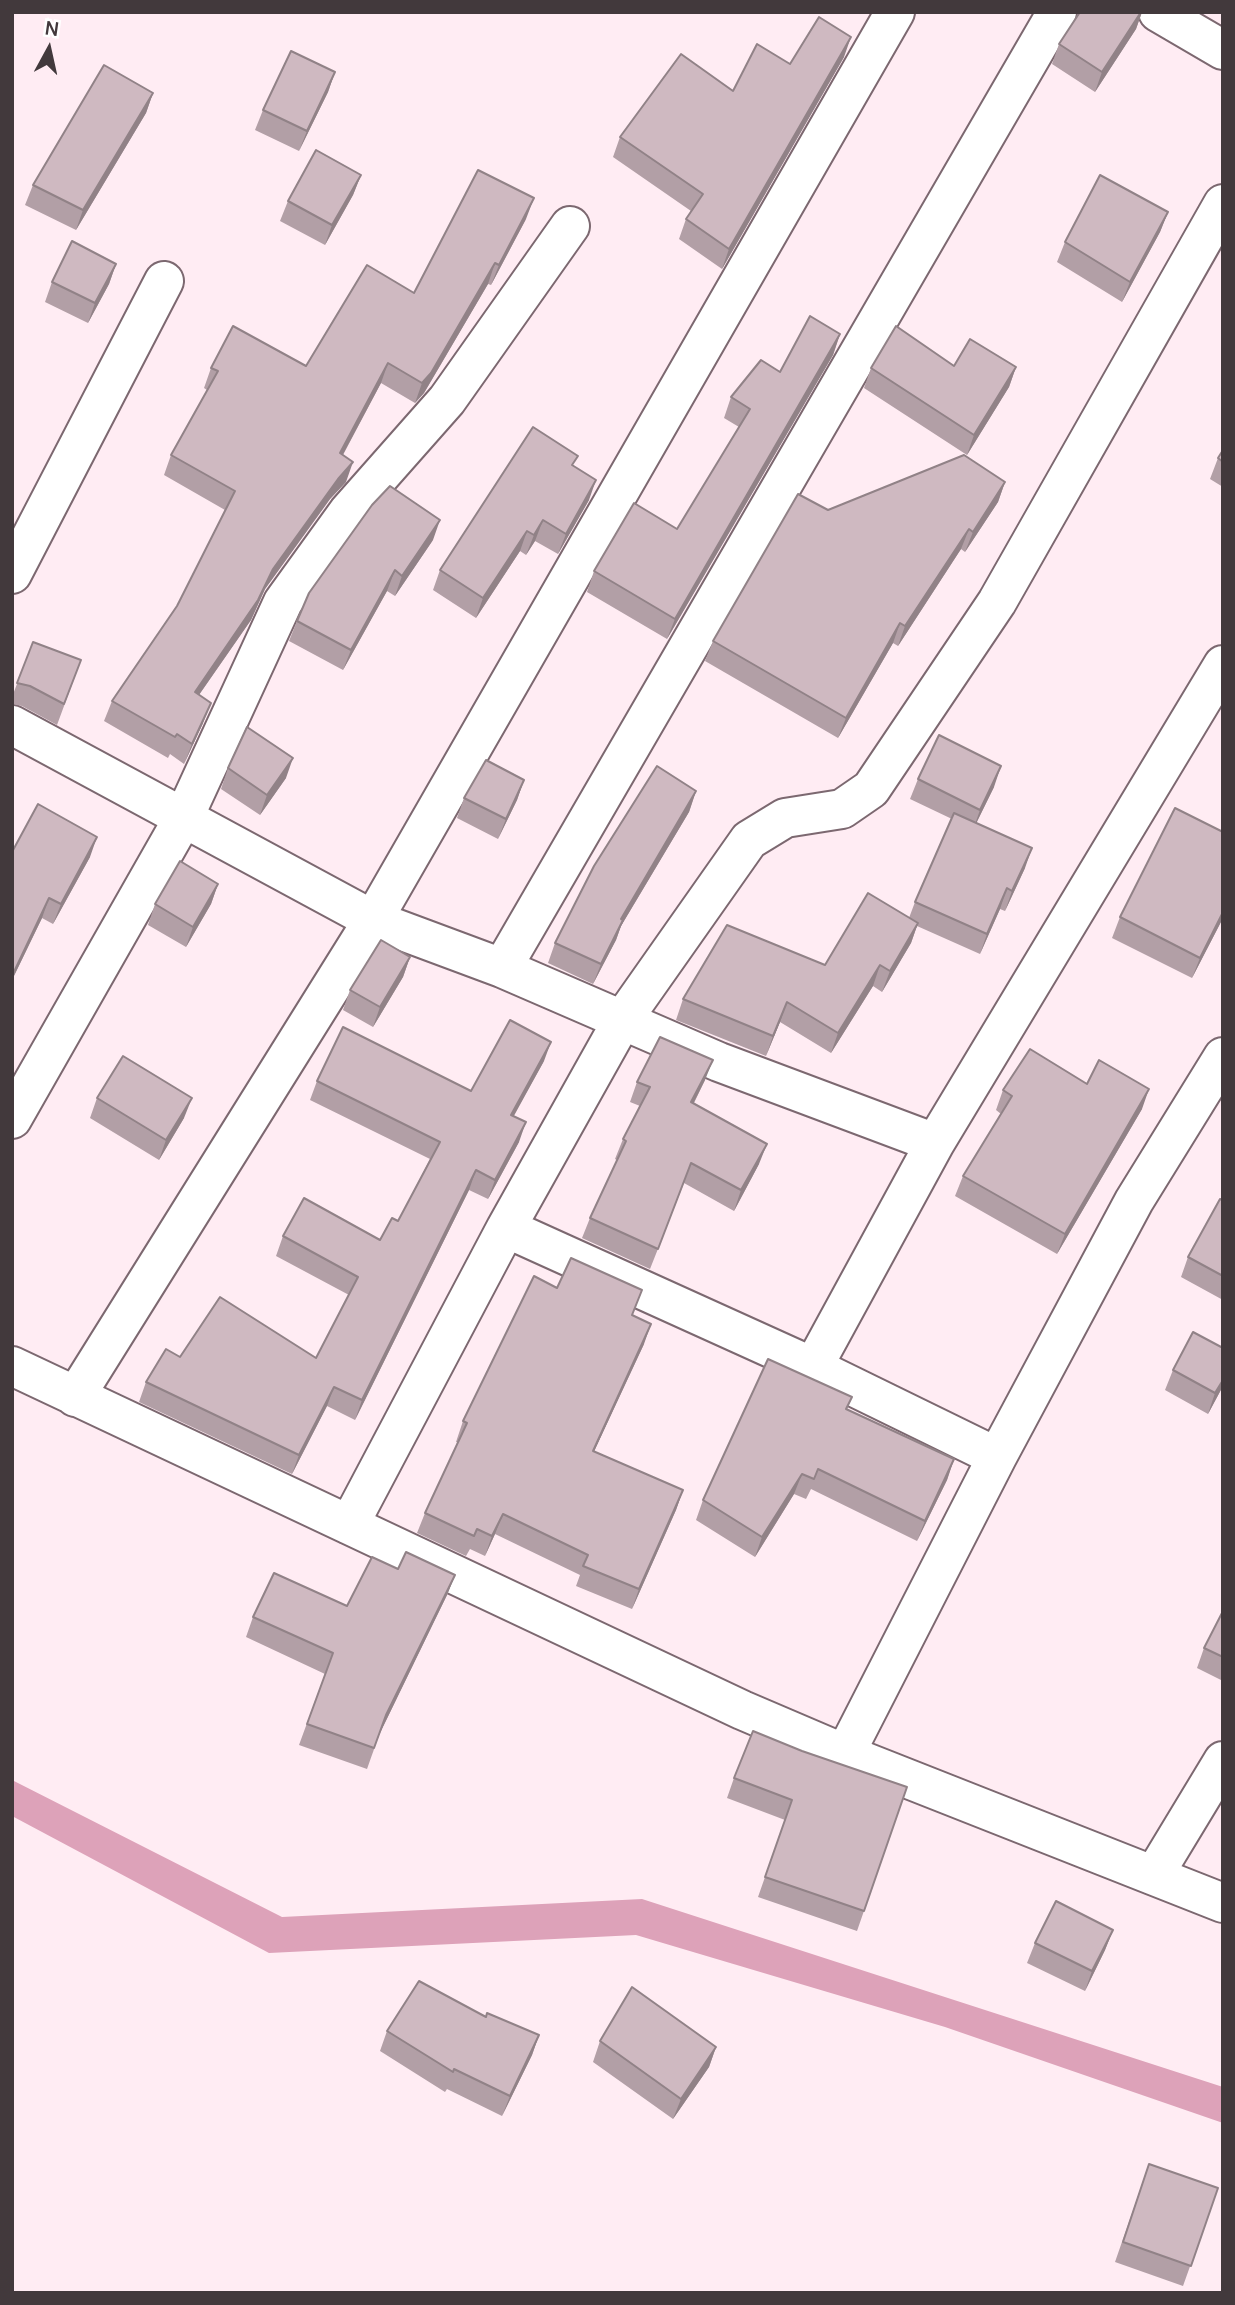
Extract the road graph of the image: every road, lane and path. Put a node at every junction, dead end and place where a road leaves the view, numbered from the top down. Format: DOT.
graph roads {
  1 [pos="895,12"];
  2 [pos="1057,12"];
  3 [pos="1158,12"];
  4 [pos="1223,50"];
  5 [pos="1223,204"];
  6 [pos="570,226"];
  7 [pos="164,281"];
  8 [pos="12,574"];
  9 [pos="1223,665"];
  10 [pos="12,725"];
  11 [pos="184,817"];
  12 [pos="373,920"];
  13 [pos="502,968"];
  14 [pos="623,1019"];
  15 [pos="1223,1057"];
  16 [pos="12,1119"];
  17 [pos="935,1143"];
  18 [pos="506,1228"];
  19 [pos="12,1366"];
  20 [pos="813,1367"];
  21 [pos="75,1397"];
  22 [pos="997,1457"];
  23 [pos="349,1525"];
  24 [pos="845,1754"];
  25 [pos="1223,1761"];
  26 [pos="1154,1875"];
  27 [pos="1223,1903"];
  1 -- 12 [label="street"];
  2 -- 13 [label="street"];
  3 -- 4 [label="street"];
  5 -- 14 [label="street"];
  6 -- 11 [label="street"];
  7 -- 8 [label="street"];
  9 -- 17 [label="street"];
  10 -- 11 [label="street"];
  11 -- 12 [label="street"];
  11 -- 16 [label="street"];
  12 -- 13 [label="street"];
  12 -- 21 [label="street"];
  13 -- 14 [label="street"];
  14 -- 17 [label="street"];
  14 -- 18 [label="street"];
  15 -- 22 [label="street"];
  17 -- 20 [label="street"];
  18 -- 20 [label="street"];
  18 -- 23 [label="street"];
  19 -- 21 [label="street"];
  20 -- 22 [label="street"];
  21 -- 23 [label="street"];
  22 -- 24 [label="street"];
  23 -- 24 [label="street"];
  24 -- 26 [label="street"];
  25 -- 26 [label="street"];
  26 -- 27 [label="street"];
}
